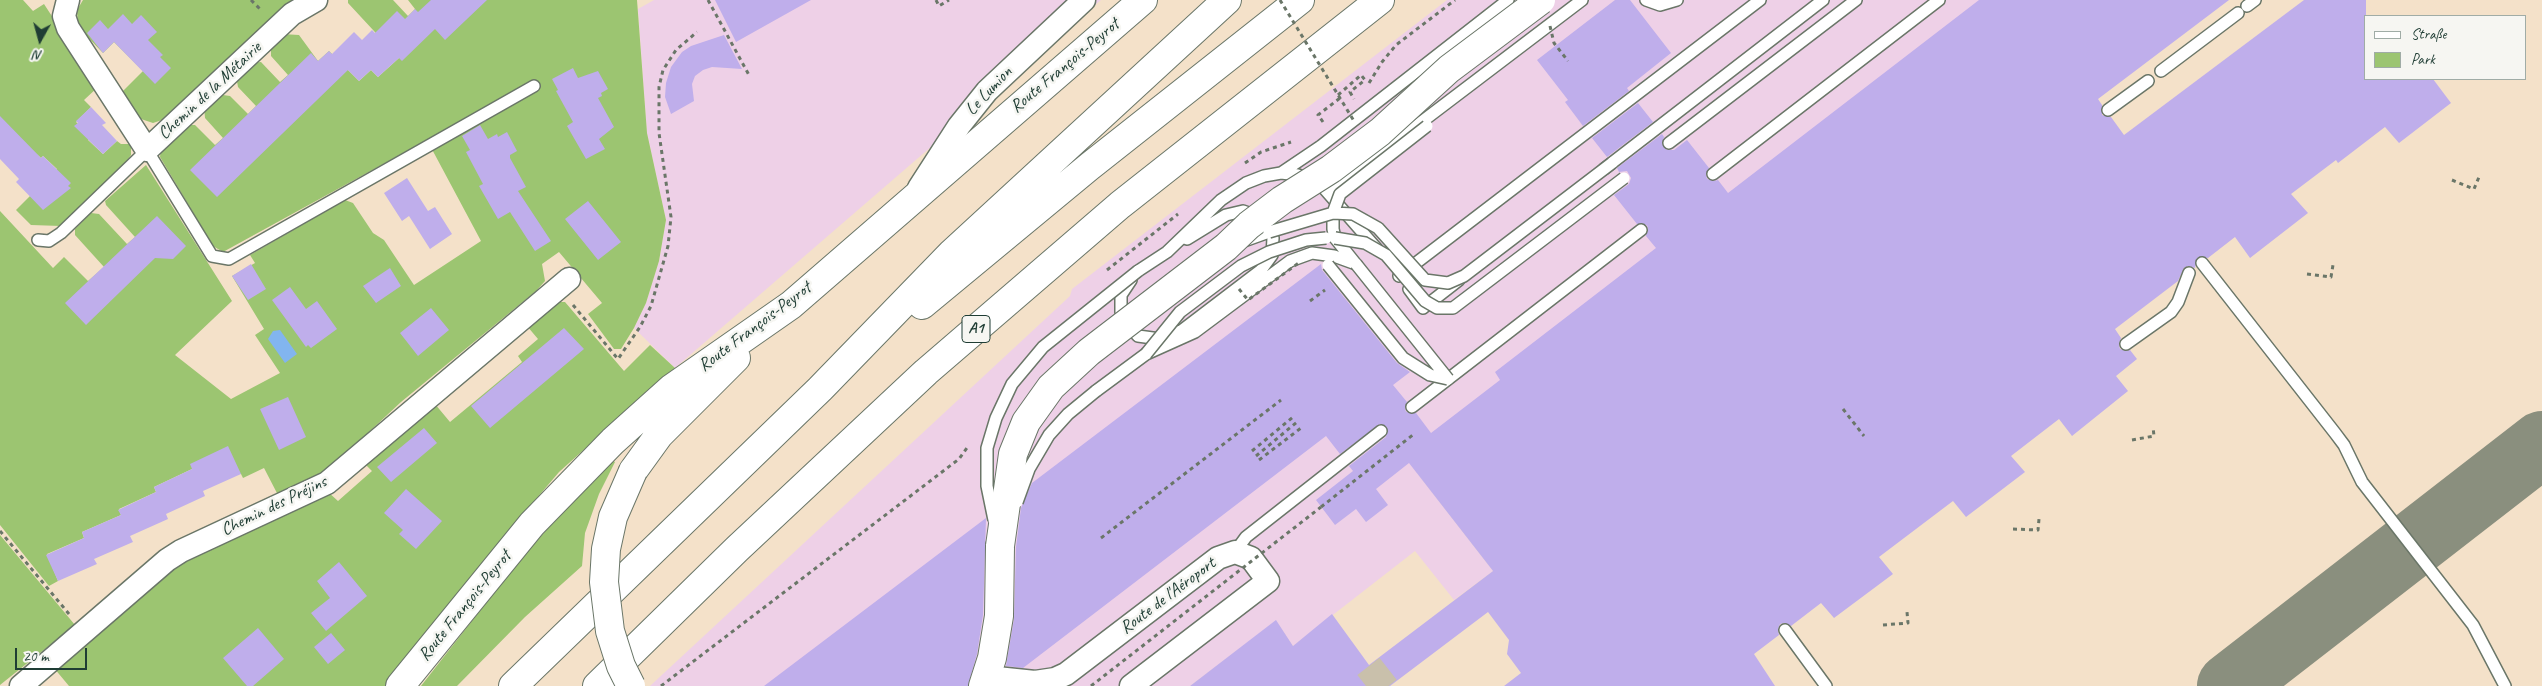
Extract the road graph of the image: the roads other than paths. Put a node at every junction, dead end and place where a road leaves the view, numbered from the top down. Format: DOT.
graph roads {
  1 [pos="68,0"];
  2 [pos="316,0"];
  3 [pos="1084,0"];
  4 [pos="1144,0"];
  5 [pos="1226,0"];
  6 [pos="1300,0"];
  7 [pos="1380,0"];
  8 [pos="1508,0"];
  9 [pos="1582,0"];
  10 [pos="1592,0"];
  11 [pos="1646,0"];
  12 [pos="1677,0"];
  13 [pos="1760,0"];
  14 [pos="1824,0"];
  15 [pos="1856,0"];
  16 [pos="1934,0"];
  17 [pos="1938,0"];
  18 [pos="2247,6"];
  19 [pos="1544,9"];
  20 [pos="2161,71"];
  21 [pos="2148,80"];
  22 [pos="534,86"];
  23 [pos="2108,110"];
  24 [pos="1657,128"];
  25 [pos="1669,143"];
  26 [pos="147,150"];
  27 [pos="1612,163"];
  28 [pos="1713,174"];
  29 [pos="1624,178"];
  30 [pos="1281,186"];
  31 [pos="1328,193"];
  32 [pos="912,198"];
  33 [pos="1333,213"];
  34 [pos="1641,230"];
  35 [pos="1264,233"];
  36 [pos="1331,238"];
  37 [pos="38,240"];
  38 [pos="1226,247"];
  39 [pos="1167,252"];
  40 [pos="1327,260"];
  41 [pos="2202,263"];
  42 [pos="1356,264"];
  43 [pos="2189,273"];
  44 [pos="1137,274"];
  45 [pos="1399,276"];
  46 [pos="563,283"];
  47 [pos="791,305"];
  48 [pos="2126,344"];
  49 [pos="1146,354"];
  50 [pos="1448,379"];
  51 [pos="820,389"];
  52 [pos="1412,407"];
  53 [pos="1381,431"];
  54 [pos="1000,546"];
  55 [pos="1235,552"];
  56 [pos="1785,630"];
  57 [pos="985,682"];
  58 [pos="21,686"];
  59 [pos="400,686"];
  60 [pos="513,686"];
  61 [pos="597,686"];
  62 [pos="631,686"];
  63 [pos="1131,686"];
  64 [pos="1826,686"];
  65 [pos="2505,686"];
  1 -- 26 [label="street, Chemin de la Métairie"];
  2 -- 26 [label="street, Chemin de la Métairie"];
  3 -- 32 [label="street, Le Lumion"];
  4 -- 32 [label="main road, Route François-Peyrot"];
  5 -- 51 [label="main road"];
  6 -- 51 [label="main road"];
  7 -- 61 [label="main road, A1"];
  8 -- 30 [label="lane"];
  9 -- 31 [label="lane"];
  10 -- 33 [label="lane, bridge"];
  11 -- 12 [label="lane"];
  13 -- 45 [label="lane"];
  14 -- 24 [label="lane"];
  14 -- 45 [label="lane"];
  15 -- 25 [label="lane"];
  16 -- 17 [label="lane"];
  17 -- 28 [label="lane"];
  18 -- 20 [label="lane"];
  19 -- 30 [label="main road, bridge"];
  21 -- 23 [label="lane"];
  22 -- 26 [label="lane"];
  26 -- 37 [label="lane"];
  27 -- 33 [label="lane, bridge"];
  29 -- 36 [label="lane, bridge"];
  30 -- 31 [label="lane"];
  30 -- 35 [label="lane"];
  30 -- 38 [label="main road, bridge"];
  30 -- 39 [label="lane"];
  31 -- 45 [label="lane"];
  32 -- 47 [label="main road, Route François-Peyrot"];
  33 -- 35 [label="lane, bridge"];
  33 -- 36 [label="lane"];
  34 -- 50 [label="lane"];
  35 -- 38 [label="lane"];
  36 -- 40 [label="lane"];
  36 -- 42 [label="lane"];
  36 -- 49 [label="lane, bridge"];
  38 -- 54 [label="main road, bridge"];
  39 -- 44 [label="lane"];
  39 -- 44 [label="lane"];
  40 -- 42 [label="lane"];
  40 -- 49 [label="lane"];
  40 -- 50 [label="lane, bridge"];
  41 -- 65 [label="lane"];
  42 -- 50 [label="lane, bridge"];
  43 -- 48 [label="lane"];
  44 -- 54 [label="lane, bridge"];
  46 -- 58 [label="street, Chemin des Préjins"];
  47 -- 59 [label="main road, Route François-Peyrot"];
  47 -- 62 [label="main road, bridge"];
  49 -- 54 [label="lane, bridge"];
  50 -- 52 [label="lane"];
  51 -- 60 [label="main road"];
  53 -- 55 [label="lane"];
  54 -- 57 [label="main road"];
  55 -- 57 [label="street, Route de l'Aéroport"];
  55 -- 63 [label="street, Route de l'Aéroport"];
  56 -- 64 [label="lane"];
}
